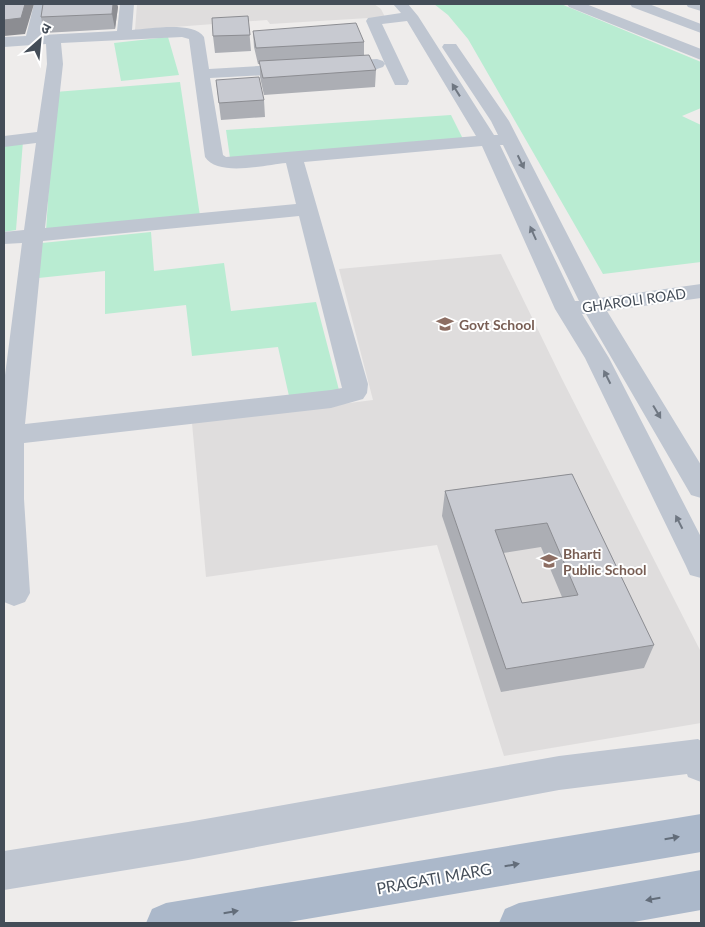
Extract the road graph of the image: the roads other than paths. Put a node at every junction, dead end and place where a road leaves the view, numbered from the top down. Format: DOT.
graph roads {
  1 [pos="41,4"];
  2 [pos="127,4"];
  3 [pos="574,4"];
  4 [pos="637,4"];
  5 [pos="692,4"];
  6 [pos="701,7"];
  7 [pos="410,8"];
  8 [pos="661,13"];
  9 [pos="627,24"];
  10 [pos="701,29"];
  11 [pos="124,35"];
  12 [pos="53,39"];
  13 [pos="33,40"];
  14 [pos="4,42"];
  15 [pos="701,55"];
  16 [pos="377,64"];
  17 [pos="201,74"];
  18 [pos="401,81"];
  19 [pos="46,137"];
  20 [pos="488,140"];
  21 [pos="510,140"];
  22 [pos="4,141"];
  23 [pos="294,158"];
  24 [pos="308,210"];
  25 [pos="33,236"];
  26 [pos="4,238"];
  27 [pos="701,291"];
  28 [pos="593,306"];
  29 [pos="567,309"];
  30 [pos="14,311"];
  31 [pos="7,436"];
  32 [pos="701,488"];
  33 [pos="701,566"];
  34 [pos="14,593"];
  35 [pos="701,765"];
  36 [pos="701,833"];
  37 [pos="4,871"];
  38 [pos="701,890"];
  39 [pos="166,923"];
  40 [pos="519,923"];
  1 -- 13 [label="street"];
  2 -- 11 [label="street"];
  3 -- 9 [label="street"];
  4 -- 8 [label="street"];
  5 -- 6 [label="street"];
  5 -- 8 [label="street"];
  7 -- 18 [label="street"];
  20 -- 7 [label="street, one-way"];
  7 -- 21 [label="street"];
  8 -- 9 [label="street"];
  8 -- 10 [label="street"];
  9 -- 15 [label="street"];
  11 -- 12 [label="street"];
  11 -- 17 [label="street"];
  12 -- 13 [label="street"];
  12 -- 19 [label="street"];
  13 -- 14 [label="street"];
  16 -- 17 [label="street"];
  17 -- 23 [label="street"];
  19 -- 22 [label="street"];
  19 -- 25 [label="street"];
  20 -- 21 [label="street"];
  20 -- 23 [label="street"];
  29 -- 20 [label="street, one-way"];
  21 -- 28 [label="street, one-way"];
  23 -- 24 [label="street"];
  24 -- 25 [label="street"];
  24 -- 31 [label="street"];
  25 -- 26 [label="street"];
  25 -- 30 [label="street"];
  27 -- 28 [label="street, GHAROLI ROAD"];
  28 -- 29 [label="street, GHAROLI ROAD"];
  28 -- 32 [label="street, one-way"];
  33 -- 29 [label="street, one-way"];
  30 -- 31 [label="street"];
  31 -- 34 [label="street"];
  35 -- 37 [label="street"];
  39 -- 36 [label="main road, PRAGATI MARG, one-way"];
  38 -- 40 [label="main road, one-way"];
}
